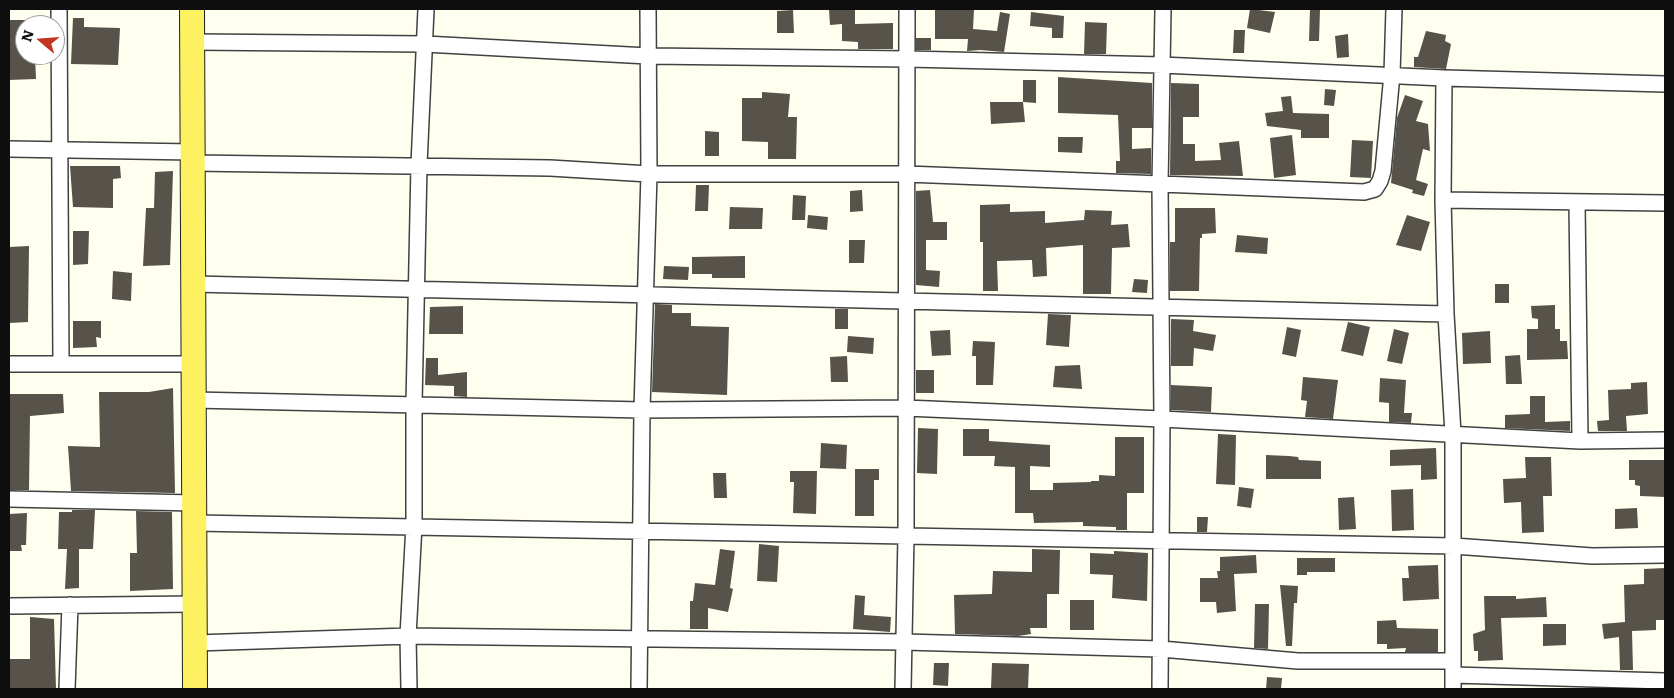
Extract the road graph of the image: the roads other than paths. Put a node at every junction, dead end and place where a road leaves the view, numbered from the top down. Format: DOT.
graph roads {
  1 [pos="59,9"];
  2 [pos="192,9"];
  3 [pos="426,9"];
  4 [pos="648,9"];
  5 [pos="907,9"];
  6 [pos="1163,9"];
  7 [pos="1394,9"];
  8 [pos="193,42"];
  9 [pos="425,44"];
  10 [pos="648,56"];
  11 [pos="908,59"];
  12 [pos="1162,65"];
  13 [pos="1392,74"];
  14 [pos="1444,78"];
  15 [pos="1665,84"];
  16 [pos="9,150"];
  17 [pos="59,150"];
  18 [pos="193,158"];
  19 [pos="419,165"];
  20 [pos="649,174"];
  21 [pos="907,174"];
  22 [pos="1160,186"];
  23 [pos="1443,200"];
  24 [pos="1665,202"];
  25 [pos="1577,203"];
  26 [pos="194,284"];
  27 [pos="417,290"];
  28 [pos="646,295"];
  29 [pos="908,301"];
  30 [pos="1161,307"];
  31 [pos="1446,314"];
  32 [pos="9,364"];
  33 [pos="61,364"];
  34 [pos="194,364"];
  35 [pos="194,400"];
  36 [pos="414,404"];
  37 [pos="906,408"];
  38 [pos="642,410"];
  39 [pos="1162,419"];
  40 [pos="1453,434"];
  41 [pos="1665,440"];
  42 [pos="1580,441"];
  43 [pos="9,500"];
  44 [pos="195,513"];
  45 [pos="414,526"];
  46 [pos="641,530"];
  47 [pos="906,535"];
  48 [pos="1161,540"];
  49 [pos="1454,546"];
  50 [pos="1665,555"];
  51 [pos="196,604"];
  52 [pos="70,605"];
  53 [pos="9,606"];
  54 [pos="408,636"];
  55 [pos="639,639"];
  56 [pos="904,642"];
  57 [pos="196,643"];
  58 [pos="1161,649"];
  59 [pos="1453,675"];
  60 [pos="1665,681"];
  61 [pos="1589,685"];
  62 [pos="67,689"];
  63 [pos="195,689"];
  64 [pos="409,689"];
  65 [pos="639,689"];
  66 [pos="903,689"];
  67 [pos="1160,689"];
  1 -- 17 [label="street"];
  2 -- 8 [label="main road"];
  3 -- 9 [label="street"];
  4 -- 10 [label="street"];
  5 -- 11 [label="street"];
  6 -- 12 [label="street"];
  7 -- 13 [label="street"];
  8 -- 9 [label="street"];
  8 -- 18 [label="main road"];
  9 -- 10 [label="street"];
  9 -- 19 [label="street"];
  10 -- 11 [label="street"];
  10 -- 20 [label="street"];
  11 -- 12 [label="street"];
  11 -- 21 [label="street"];
  12 -- 13 [label="street"];
  12 -- 22 [label="street"];
  13 -- 14 [label="street"];
  13 -- 22 [label="street"];
  14 -- 15 [label="street"];
  14 -- 23 [label="street"];
  16 -- 17 [label="street"];
  17 -- 18 [label="street"];
  17 -- 33 [label="street"];
  18 -- 19 [label="street"];
  18 -- 26 [label="main road"];
  19 -- 20 [label="street"];
  19 -- 27 [label="street"];
  20 -- 21 [label="street"];
  20 -- 28 [label="street"];
  21 -- 22 [label="street"];
  21 -- 29 [label="street"];
  22 -- 30 [label="street"];
  23 -- 25 [label="street"];
  23 -- 31 [label="street"];
  24 -- 25 [label="street"];
  25 -- 42 [label="street"];
  26 -- 27 [label="street"];
  26 -- 34 [label="main road"];
  27 -- 28 [label="street"];
  27 -- 36 [label="street"];
  28 -- 29 [label="street"];
  28 -- 38 [label="street"];
  29 -- 30 [label="street"];
  29 -- 37 [label="street"];
  30 -- 31 [label="street"];
  30 -- 39 [label="street"];
  31 -- 40 [label="street"];
  32 -- 33 [label="street"];
  33 -- 34 [label="street"];
  34 -- 35 [label="main road"];
  35 -- 36 [label="street"];
  35 -- 44 [label="main road"];
  36 -- 38 [label="street"];
  36 -- 45 [label="street"];
  37 -- 38 [label="street"];
  37 -- 39 [label="street"];
  37 -- 47 [label="street"];
  38 -- 46 [label="street"];
  39 -- 40 [label="street"];
  39 -- 48 [label="street"];
  40 -- 42 [label="street"];
  40 -- 49 [label="street"];
  41 -- 42 [label="street"];
  43 -- 44 [label="street"];
  44 -- 45 [label="street"];
  44 -- 51 [label="main road"];
  45 -- 46 [label="street"];
  45 -- 54 [label="street"];
  46 -- 47 [label="street"];
  46 -- 55 [label="street"];
  47 -- 48 [label="street"];
  47 -- 56 [label="street"];
  48 -- 49 [label="street"];
  48 -- 58 [label="street"];
  49 -- 50 [label="street"];
  49 -- 59 [label="street"];
  51 -- 52 [label="street"];
  51 -- 57 [label="main road"];
  52 -- 53 [label="street"];
  52 -- 62 [label="street"];
  54 -- 55 [label="street"];
  54 -- 57 [label="street"];
  54 -- 64 [label="street"];
  55 -- 56 [label="street"];
  55 -- 65 [label="street"];
  56 -- 58 [label="street"];
  56 -- 66 [label="street"];
  57 -- 63 [label="main road"];
  58 -- 59 [label="street"];
  58 -- 67 [label="street"];
  59 -- 61 [label="street"];
  60 -- 61 [label="street"];
}
